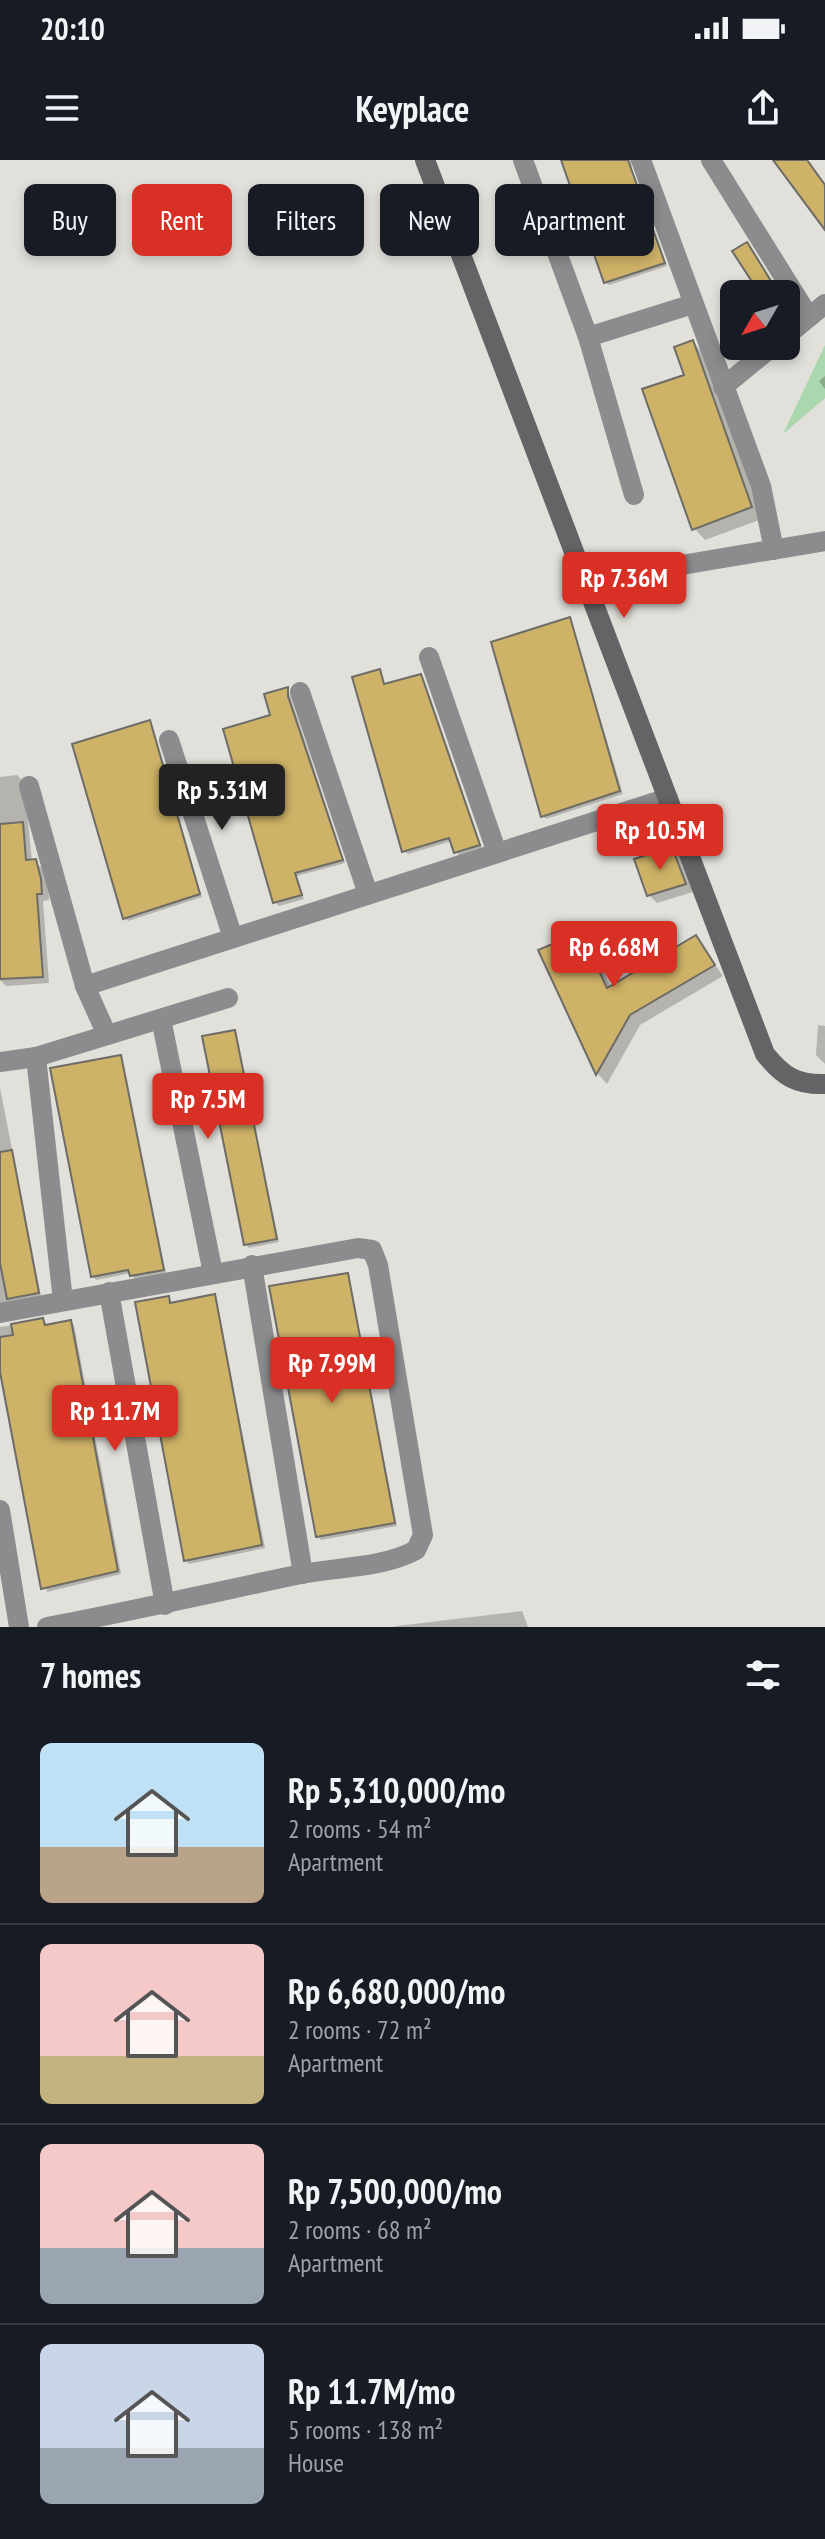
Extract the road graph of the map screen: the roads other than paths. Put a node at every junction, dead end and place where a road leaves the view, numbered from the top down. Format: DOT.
graph roads {
  1 [pos="425,160"];
  2 [pos="523,160"];
  3 [pos="641,160"];
  4 [pos="711,160"];
  5 [pos="693,304"];
  6 [pos="817,310"];
  7 [pos="800,324"];
  8 [pos="588,337"];
  9 [pos="756,360"];
  10 [pos="723,387"];
  11 [pos="634,495"];
  12 [pos="825,541"];
  13 [pos="774,550"];
  14 [pos="586,581"];
  15 [pos="429,657"];
  16 [pos="300,692"];
  17 [pos="169,740"];
  18 [pos="29,786"];
  19 [pos="668,798"];
  20 [pos="497,853"];
  21 [pos="368,894"];
  22 [pos="233,938"];
  23 [pos="85,986"];
  24 [pos="228,998"];
  25 [pos="161,1019"];
  26 [pos="107,1035"];
  27 [pos="36,1057"];
  28 [pos="0,1062"];
  29 [pos="825,1084"];
  30 [pos="252,1265"];
  31 [pos="213,1273"];
  32 [pos="109,1292"];
  33 [pos="63,1301"];
  34 [pos="0,1313"];
  35 [pos="0,1510"];
  36 [pos="303,1574"];
  37 [pos="165,1605"];
  38 [pos="19,1627"];
  39 [pos="47,1627"];
  1 -- 14 [label="street"];
  2 -- 8 [label="street"];
  3 -- 5 [label="street"];
  4 -- 6 [label="street"];
  5 -- 8 [label="street"];
  5 -- 10 [label="street"];
  6 -- 7 [label="street"];
  8 -- 11 [label="street"];
  9 -- 10 [label="street"];
  10 -- 13 [label="street"];
  12 -- 13 [label="street"];
  13 -- 14 [label="street"];
  14 -- 19 [label="street"];
  15 -- 20 [label="street"];
  16 -- 21 [label="street"];
  17 -- 22 [label="street"];
  18 -- 23 [label="street"];
  19 -- 20 [label="street"];
  19 -- 29 [label="street"];
  20 -- 21 [label="street"];
  21 -- 22 [label="street"];
  22 -- 23 [label="street"];
  23 -- 26 [label="street"];
  24 -- 25 [label="street"];
  25 -- 26 [label="street"];
  25 -- 31 [label="street"];
  26 -- 27 [label="street"];
  27 -- 28 [label="street"];
  27 -- 33 [label="street"];
  30 -- 31 [label="street"];
  30 -- 36 [label="street"];
  30 -- 36 [label="street"];
  31 -- 32 [label="street"];
  32 -- 33 [label="street"];
  32 -- 37 [label="street"];
  33 -- 34 [label="street"];
  35 -- 38 [label="street"];
  36 -- 37 [label="street"];
  37 -- 39 [label="street"];
}
